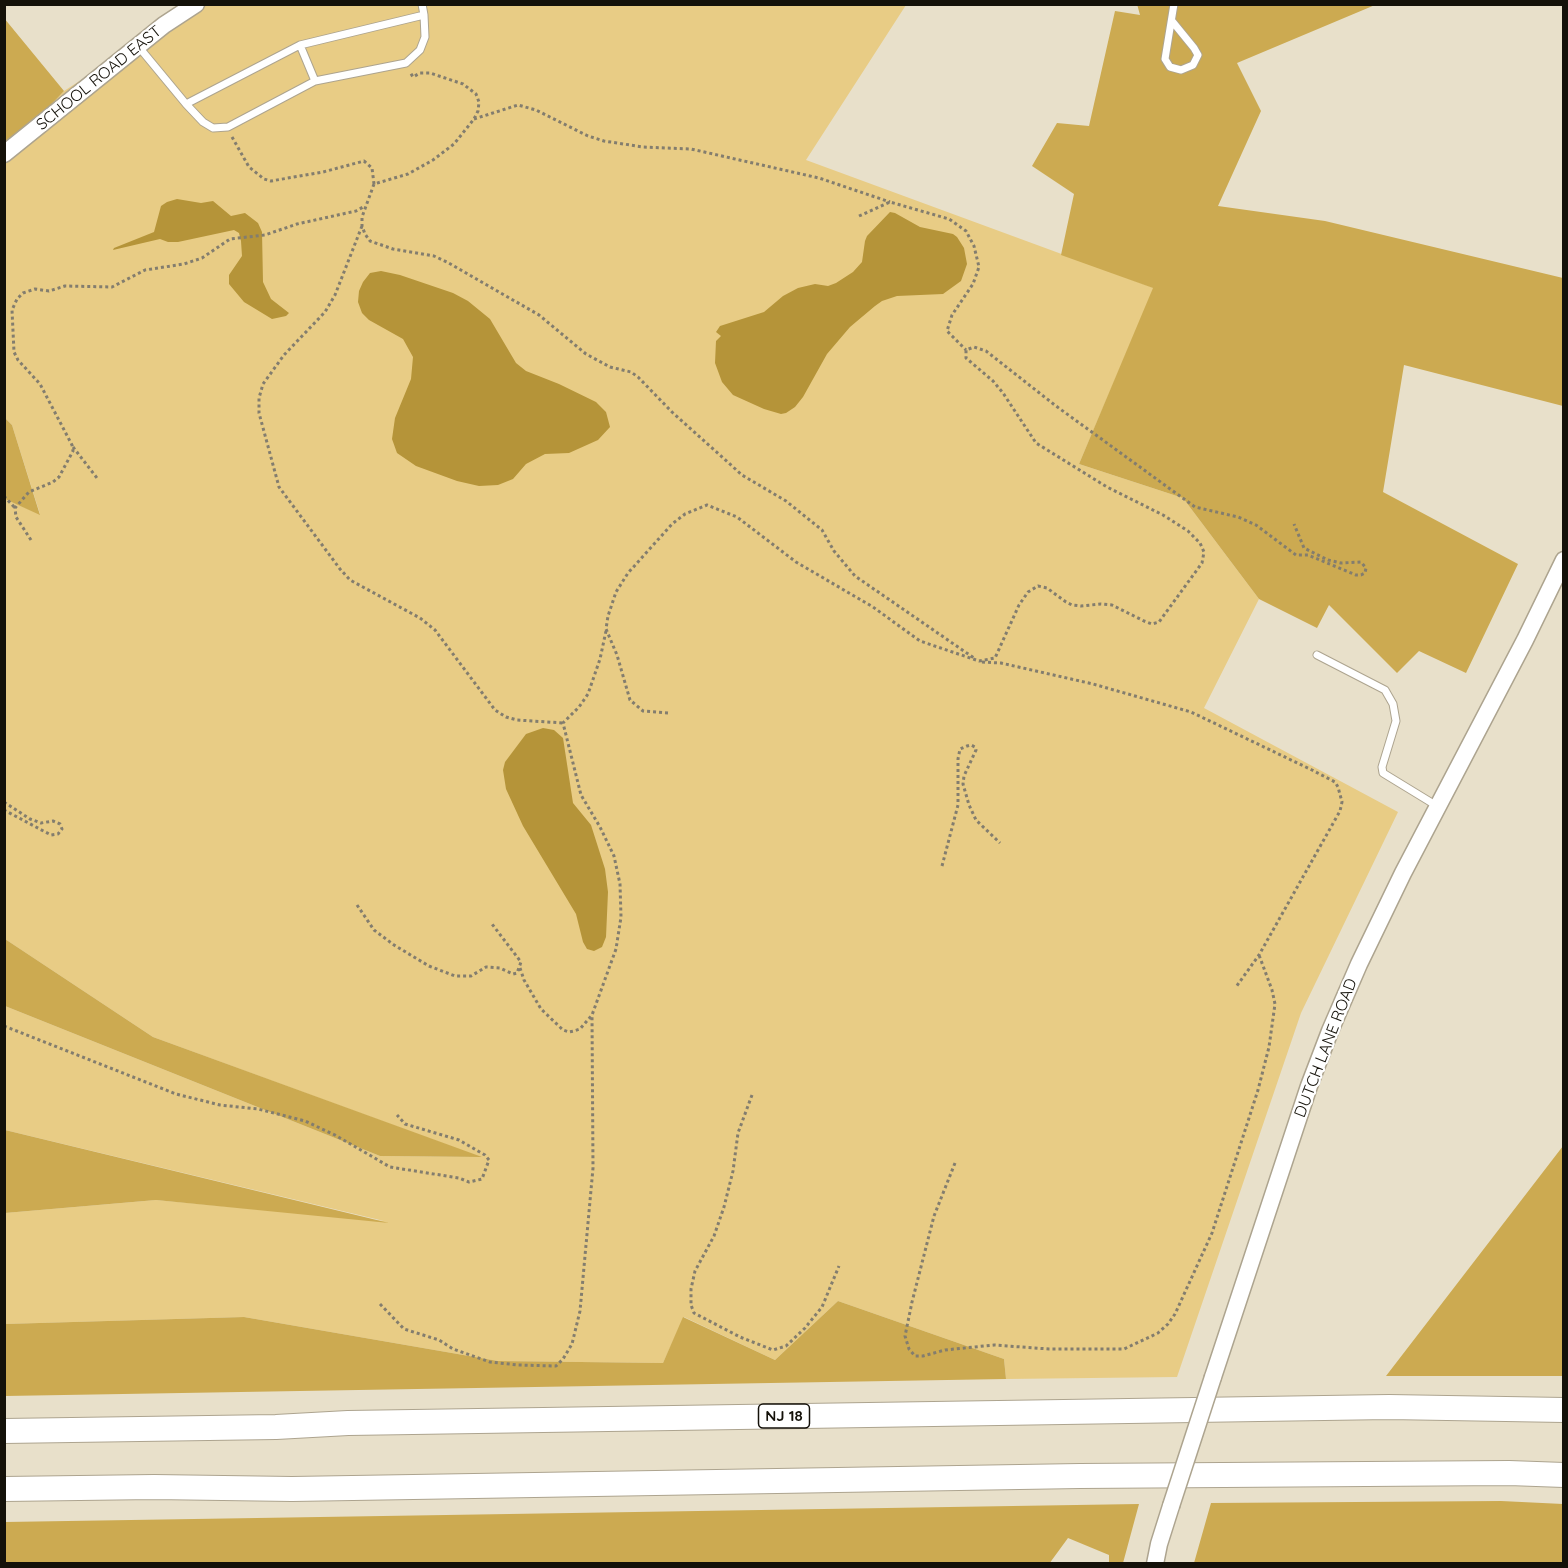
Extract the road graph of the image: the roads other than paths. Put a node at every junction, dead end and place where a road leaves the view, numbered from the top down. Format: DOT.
graph roads {
  1 [pos="196,4"];
  2 [pos="422,4"];
  3 [pos="1174,4"];
  4 [pos="424,15"];
  5 [pos="1172,21"];
  6 [pos="300,45"];
  7 [pos="138,46"];
  8 [pos="315,81"];
  9 [pos="186,104"];
  10 [pos="4,154"];
  11 [pos="1563,560"];
  12 [pos="1317,654"];
  13 [pos="1439,807"];
  14 [pos="1563,1410"];
  15 [pos="4,1431"];
  16 [pos="1563,1475"];
  17 [pos="4,1489"];
  18 [pos="1155,1563"];
  1 -- 7 [label="street, SCHOOL ROAD EAST"];
  2 -- 4 [label="lane"];
  3 -- 5 [label="lane"];
  4 -- 6 [label="lane"];
  4 -- 8 [label="lane"];
  5 -- 5 [label="lane"];
  6 -- 8 [label="lane"];
  6 -- 9 [label="lane"];
  7 -- 9 [label="lane"];
  7 -- 10 [label="street, SCHOOL ROAD EAST"];
  8 -- 9 [label="lane"];
  11 -- 13 [label="street, DUTCH LANE ROAD"];
  12 -- 13 [label="lane"];
  13 -- 18 [label="street, DUTCH LANE ROAD, bridge"];
  14 -- 15 [label="highway, NJ 18"];
  16 -- 17 [label="highway"];
}
